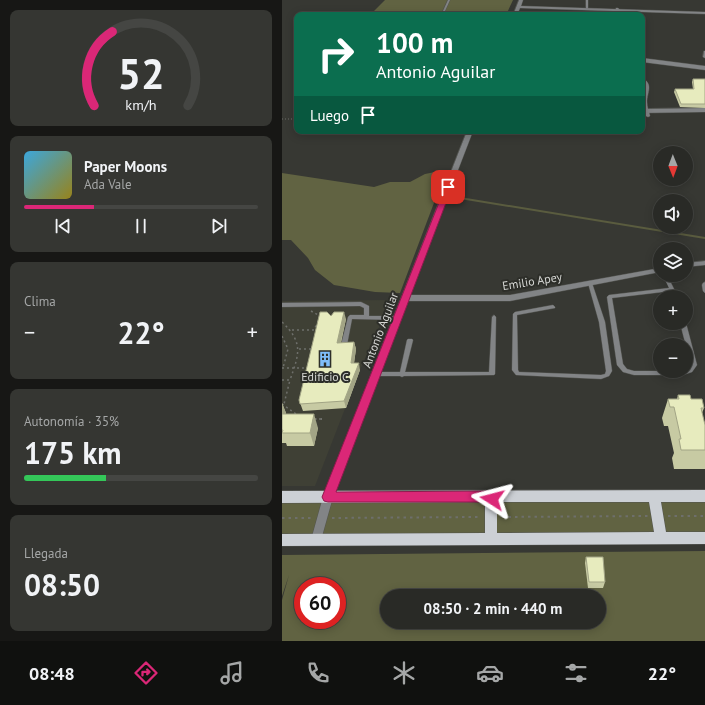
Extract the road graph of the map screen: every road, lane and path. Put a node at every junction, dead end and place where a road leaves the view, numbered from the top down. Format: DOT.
graph roads {
  1 [pos="449,0"];
  2 [pos="521,0"];
  3 [pos="587,0"];
  4 [pos="518,7"];
  5 [pos="587,8"];
  6 [pos="617,9"];
  7 [pos="444,10"];
  8 [pos="516,12"];
  9 [pos="620,12"];
  10 [pos="705,13"];
  11 [pos="704,52"];
  12 [pos="705,57"];
  13 [pos="645,60"];
  14 [pos="705,68"];
  15 [pos="645,81"];
  16 [pos="645,105"];
  17 [pos="705,110"];
  18 [pos="646,113"];
  19 [pos="282,119"];
  20 [pos="294,119"];
  21 [pos="469,134"];
  22 [pos="705,262"];
  23 [pos="693,264"];
  24 [pos="653,271"];
  25 [pos="668,282"];
  26 [pos="590,283"];
  27 [pos="705,284"];
  28 [pos="672,289"];
  29 [pos="664,290"];
  30 [pos="653,291"];
  31 [pos="705,291"];
  32 [pos="406,298"];
  33 [pos="282,305"];
  34 [pos="553,307"];
  35 [pos="304,312"];
  36 [pos="366,317"];
  37 [pos="494,317"];
  38 [pos="399,318"];
  39 [pos="282,322"];
  40 [pos="292,330"];
  41 [pos="685,330"];
  42 [pos="282,336"];
  43 [pos="410,340"];
  44 [pos="344,345"];
  45 [pos="299,349"];
  46 [pos="315,349"];
  47 [pos="283,368"];
  48 [pos="294,368"];
  49 [pos="310,368"];
  50 [pos="376,374"];
  51 [pos="402,375"];
  52 [pos="282,380"];
  53 [pos="290,380"];
  54 [pos="283,404"];
  55 [pos="296,414"];
  56 [pos="308,419"];
  57 [pos="322,419"];
  58 [pos="492,496"];
  59 [pos="654,496"];
  60 [pos="705,496"];
  61 [pos="282,497"];
  62 [pos="328,497"];
  63 [pos="661,538"];
  64 [pos="705,538"];
  65 [pos="491,539"];
  66 [pos="282,540"];
  67 [pos="316,540"];
  1 -- 7 [label="lane"];
  2 -- 4 [label="street"];
  3 -- 5 [label="lane"];
  4 -- 5 [label="street"];
  4 -- 8 [label="street"];
  5 -- 6 [label="street"];
  6 -- 9 [label="lane"];
  6 -- 10 [label="street"];
  11 -- 12 [label="lane"];
  13 -- 14 [label="street"];
  15 -- 16 [label="lane"];
  17 -- 18 [label="street"];
  19 -- 20 [label="path"];
  21 -- 32 [label="street, Antonio Aguilar"];
  22 -- 23 [label="street"];
  24 -- 26 [label="street, Emilio Apey"];
  25 -- 28 [label="lane"];
  26 -- 32 [label="street, Emilio Apey"];
  26 -- 34 [label="lane"];
  27 -- 31 [label="lane"];
  28 -- 29 [label="lane"];
  30 -- 41 [label="lane"];
  32 -- 38 [label="street, Antonio Aguilar"];
  33 -- 36 [label="lane"];
  35 -- 40 [label="path"];
  36 -- 38 [label="lane"];
  36 -- 44 [label="lane"];
  37 -- 51 [label="lane"];
  38 -- 50 [label="street, Antonio Aguilar"];
  39 -- 40 [label="path"];
  40 -- 45 [label="path"];
  42 -- 47 [label="path"];
  43 -- 51 [label="lane"];
  45 -- 46 [label="path"];
  45 -- 48 [label="path"];
  47 -- 48 [label="path"];
  48 -- 49 [label="path"];
  48 -- 53 [label="path"];
  50 -- 51 [label="lane"];
  50 -- 62 [label="street, Antonio Aguilar"];
  52 -- 53 [label="path"];
  53 -- 54 [label="path"];
  54 -- 55 [label="path"];
  56 -- 57 [label="path"];
  58 -- 59 [label="main road"];
  58 -- 62 [label="main road"];
  58 -- 65 [label="main road"];
  59 -- 60 [label="main road"];
  59 -- 63 [label="main road"];
  61 -- 62 [label="main road"];
  62 -- 67 [label="street, Antonio Aguilar"];
  63 -- 64 [label="main road"];
  63 -- 65 [label="main road"];
  65 -- 67 [label="main road"];
  66 -- 67 [label="main road"];
}
